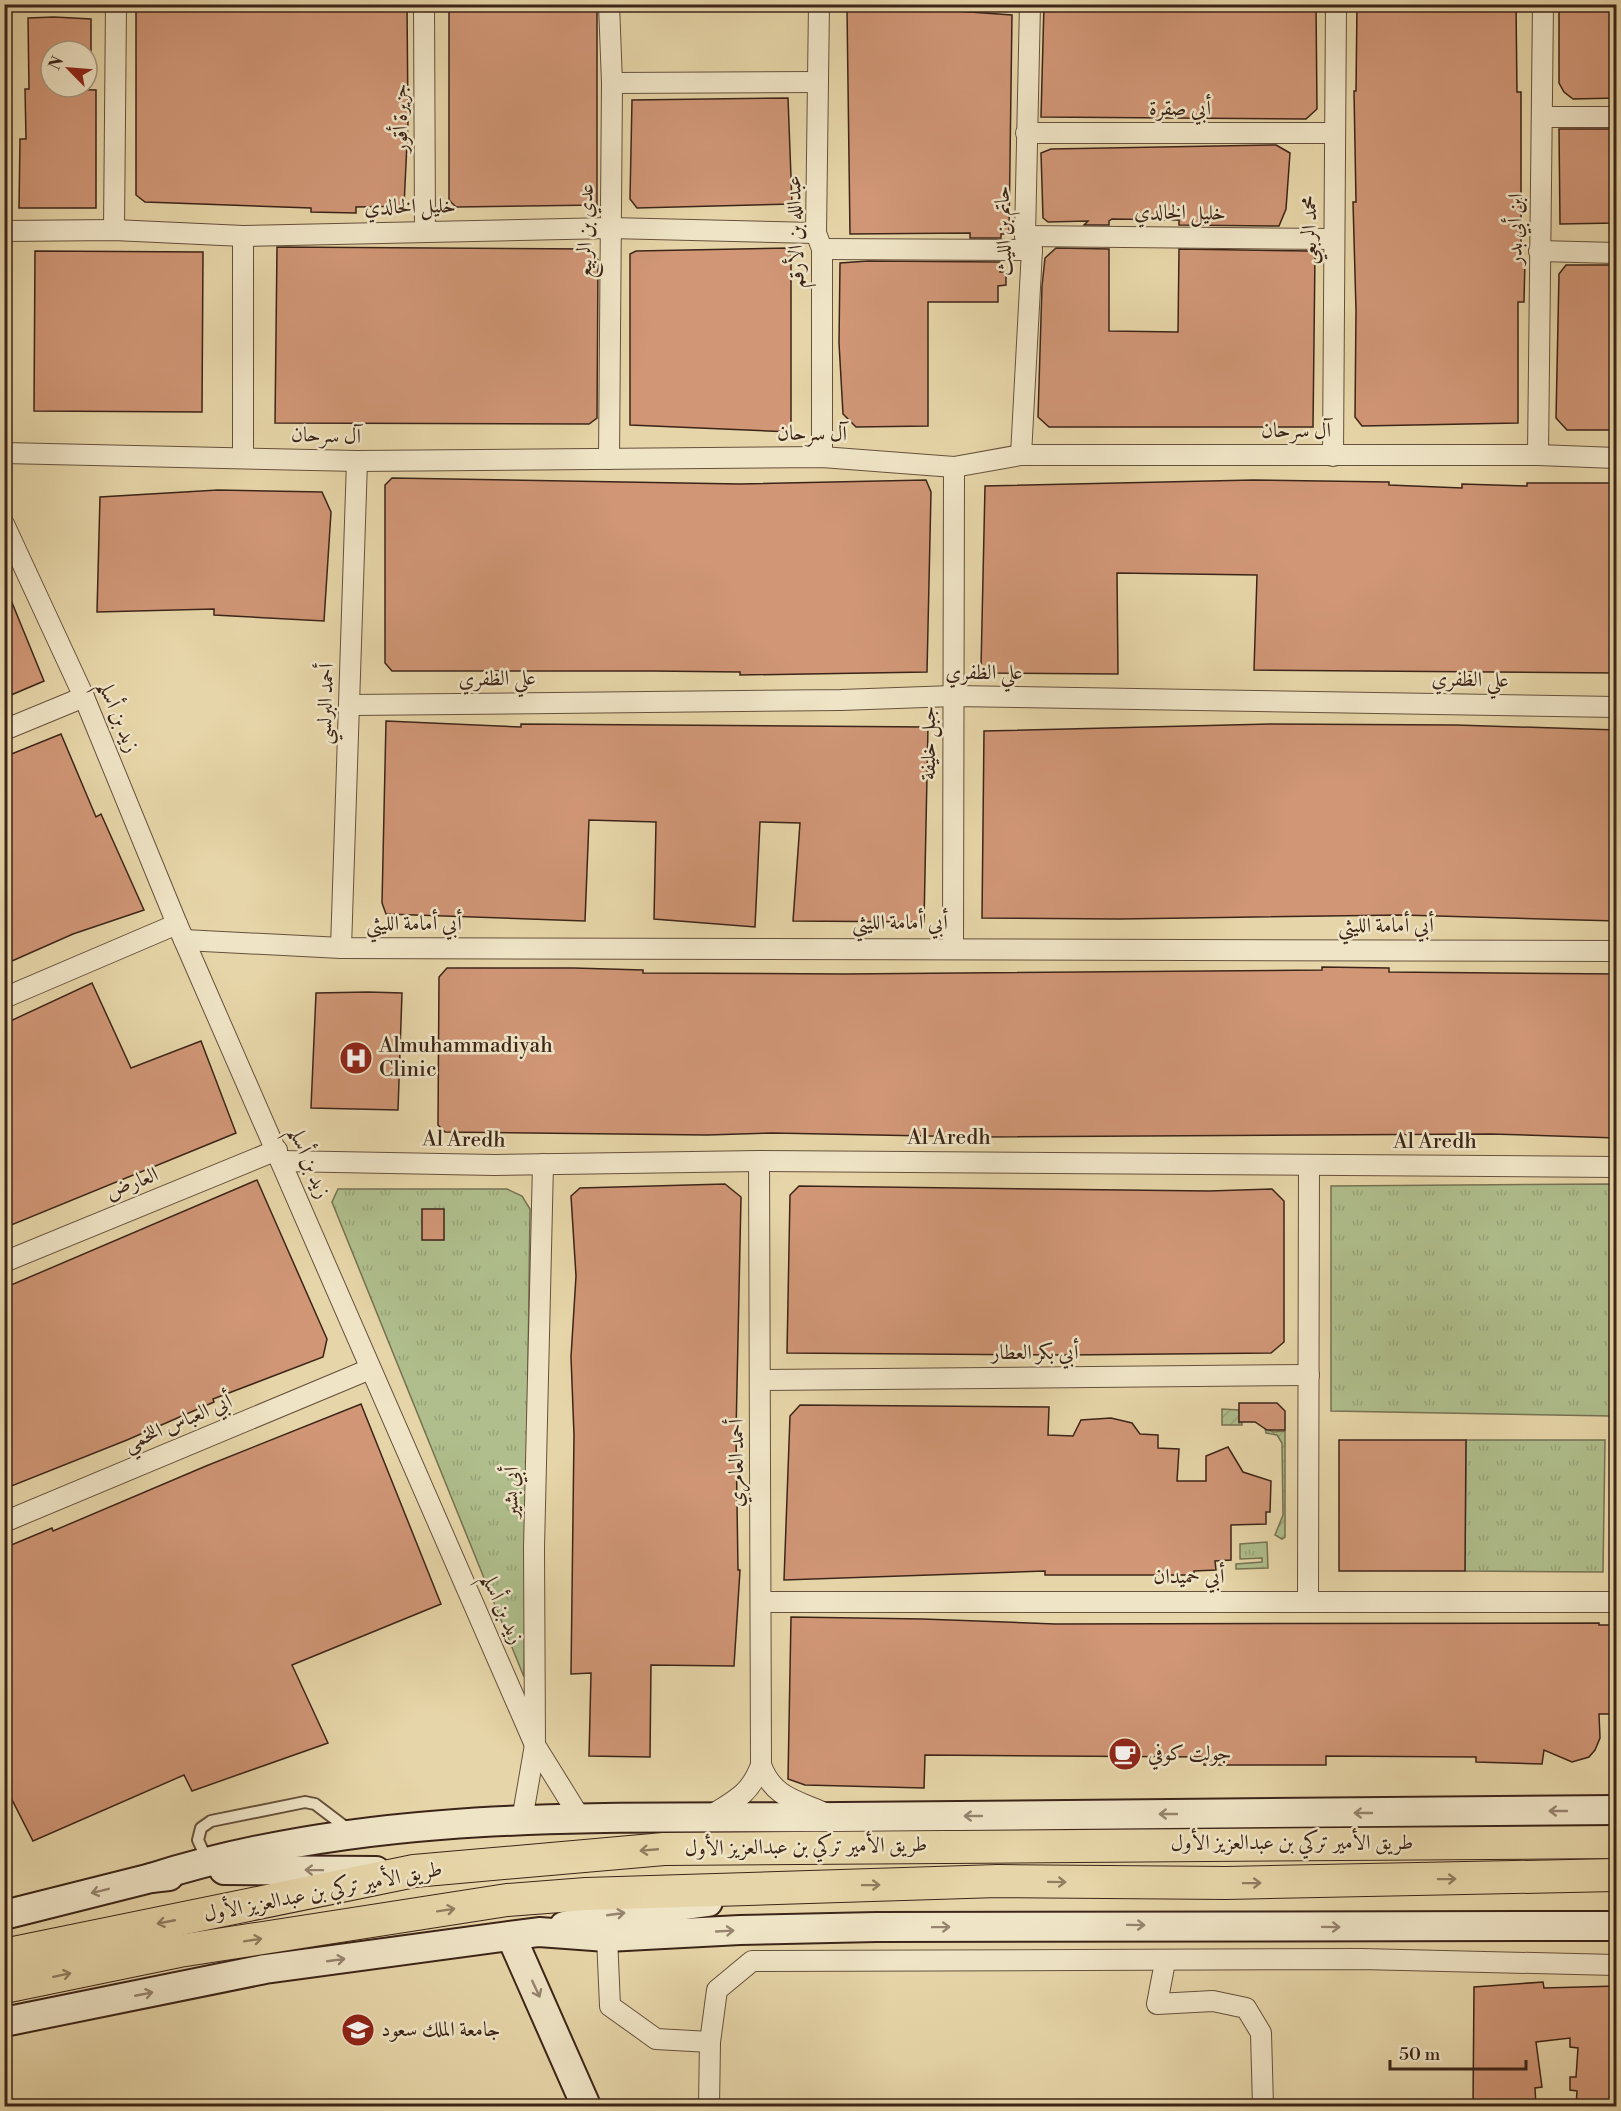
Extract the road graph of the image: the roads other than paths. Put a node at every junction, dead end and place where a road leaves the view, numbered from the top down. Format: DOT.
graph roads {
  1 [pos="116,4"];
  2 [pos="424,4"];
  3 [pos="609,4"];
  4 [pos="819,4"];
  5 [pos="1030,4"];
  6 [pos="1336,4"];
  7 [pos="1543,4"];
  8 [pos="612,82"];
  9 [pos="818,82"];
  10 [pos="1542,117"];
  11 [pos="1617,117"];
  12 [pos="1026,133"];
  13 [pos="1335,133"];
  14 [pos="610,228"];
  15 [pos="114,230"];
  16 [pos="426,230"];
  17 [pos="4,231"];
  18 [pos="243,236"];
  19 [pos="1334,239"];
  20 [pos="819,241"];
  21 [pos="1028,243"];
  22 [pos="1539,251"];
  23 [pos="1617,253"];
  24 [pos="4,453"];
  25 [pos="1021,455"];
  26 [pos="1538,455"];
  27 [pos="1333,456"];
  28 [pos="243,457"];
  29 [pos="822,457"];
  30 [pos="1617,458"];
  31 [pos="609,459"];
  32 [pos="357,461"];
  33 [pos="954,466"];
  34 [pos="4,524"];
  35 [pos="953,696"];
  36 [pos="84,697"];
  37 [pos="351,705"];
  38 [pos="1617,706"];
  39 [pos="4,730"];
  40 [pos="180,932"];
  41 [pos="953,947"];
  42 [pos="341,948"];
  43 [pos="1617,951"];
  44 [pos="4,998"];
  45 [pos="279,1155"];
  46 [pos="759,1161"];
  47 [pos="543,1164"];
  48 [pos="1309,1165"];
  49 [pos="1617,1167"];
  50 [pos="4,1262"];
  51 [pos="370,1368"];
  52 [pos="1309,1375"];
  53 [pos="761,1380"];
  54 [pos="4,1522"];
  55 [pos="1308,1601"];
  56 [pos="761,1602"];
  57 [pos="1617,1602"];
  58 [pos="535,1745"];
  59 [pos="761,1765"];
  60 [pos="1617,1810"];
  61 [pos="579,1816"];
  62 [pos="707,1817"];
  63 [pos="834,1817"];
  64 [pos="522,1820"];
  65 [pos="352,1832"];
  66 [pos="1617,1842"];
  67 [pos="207,1860"];
  68 [pos="414,1871"];
  69 [pos="1617,1875"];
  70 [pos="152,1878"];
  71 [pos="824,1886"];
  72 [pos="6,1913"];
  73 [pos="1617,1926"];
  74 [pos="539,1932"];
  75 [pos="511,1936"];
  76 [pos="608,1937"];
  77 [pos="4,1955"];
  78 [pos="1165,1962"];
  79 [pos="1617,1965"];
  80 [pos="4,1987"];
  81 [pos="4,2022"];
  82 [pos="710,2042"];
  83 [pos="586,2106"];
  84 [pos="709,2106"];
  85 [pos="1263,2106"];
  1 -- 15 [label="street"];
  2 -- 16 [label="street, جزيرة أقور"];
  3 -- 8 [label="street, عدي بن الربيع"];
  4 -- 9 [label="street, عبدالله بن الأرقم"];
  5 -- 12 [label="street, حاتم بن الليث"];
  6 -- 13 [label="street, محمد الربعي"];
  7 -- 10 [label="street, ابن أبي بدر"];
  8 -- 9 [label="street"];
  8 -- 14 [label="street, عدي بن الربيع"];
  9 -- 20 [label="street, عبدالله بن الأرقم"];
  10 -- 11 [label="street"];
  10 -- 22 [label="street, ابن أبي بدر"];
  12 -- 13 [label="street, أبي صقرة"];
  12 -- 21 [label="street, حاتم بن الليث"];
  13 -- 19 [label="street, محمد الربعي"];
  14 -- 16 [label="street, خليل الخالدي"];
  14 -- 20 [label="street, خليل الخالدي"];
  14 -- 31 [label="street, عدي بن الربيع"];
  15 -- 17 [label="street, خليل الخالدي"];
  15 -- 18 [label="street, خليل الخالدي"];
  16 -- 18 [label="street, خليل الخالدي"];
  18 -- 28 [label="street"];
  19 -- 21 [label="street, خليل الخالدي"];
  19 -- 27 [label="street, محمد الربعي"];
  20 -- 21 [label="street, خليل الخالدي"];
  20 -- 29 [label="street, عبدالله بن الأرقم"];
  21 -- 25 [label="street, حاتم بن الليث"];
  22 -- 23 [label="street"];
  22 -- 26 [label="street, ابن أبي بدر"];
  24 -- 28 [label="street, آل سرحان"];
  25 -- 27 [label="street, آل سرحان"];
  25 -- 33 [label="street, آل سرحان"];
  26 -- 27 [label="street, آل سرحان"];
  26 -- 30 [label="street, آل سرحان"];
  28 -- 32 [label="street, آل سرحان"];
  29 -- 31 [label="street, آل سرحان"];
  29 -- 33 [label="street, آل سرحان"];
  31 -- 32 [label="street, آل سرحان"];
  32 -- 37 [label="street, أحمد البرلسي"];
  33 -- 35 [label="street, جبل خليفة"];
  34 -- 36 [label="street, زيد بن أسلم"];
  35 -- 37 [label="street, علي الظفري"];
  35 -- 38 [label="street, علي الظفري"];
  35 -- 41 [label="street, جبل خليفة"];
  36 -- 39 [label="street"];
  36 -- 40 [label="street, زيد بن أسلم"];
  37 -- 42 [label="street, أحمد البرلسي"];
  40 -- 42 [label="street, أبي أمامة الليثي"];
  40 -- 44 [label="street"];
  40 -- 45 [label="street, زيد بن أسلم"];
  41 -- 42 [label="street, أبي أمامة الليثي"];
  41 -- 43 [label="street, أبي أمامة الليثي"];
  45 -- 47 [label="street, Al Aredh"];
  45 -- 50 [label="street, العارض"];
  45 -- 51 [label="street, زيد بن أسلم"];
  46 -- 47 [label="street, Al Aredh"];
  46 -- 48 [label="street, Al Aredh"];
  46 -- 53 [label="street, أحمد العامري"];
  47 -- 58 [label="street, أبي بشير"];
  48 -- 49 [label="street, Al Aredh"];
  48 -- 52 [label="street"];
  51 -- 54 [label="street, أبي العباس اللخمي"];
  51 -- 58 [label="street, زيد بن أسلم"];
  52 -- 53 [label="street, أبي بكر العطار"];
  52 -- 55 [label="street"];
  53 -- 56 [label="street, أحمد العامري"];
  55 -- 56 [label="street, أبي حميدان"];
  55 -- 57 [label="street, أبي حميدان"];
  56 -- 59 [label="street, أحمد العامري"];
  58 -- 61 [label="street, زيد بن أسلم"];
  58 -- 64 [label="street, أبي بشير"];
  59 -- 62 [label="street"];
  59 -- 63 [label="street"];
  60 -- 63 [label="main road, one-way"];
  61 -- 62 [label="main road"];
  61 -- 64 [label="main road"];
  62 -- 63 [label="main road"];
  64 -- 65 [label="main road"];
  65 -- 67 [label="main road"];
  65 -- 67 [label="lane"];
  66 -- 68 [label="main road, طريق الأمير تركي بن عبدالعزيز الأول, one-way"];
  67 -- 70 [label="main road"];
  68 -- 70 [label="main road, one-way"];
  68 -- 77 [label="main road, طريق الأمير تركي بن عبدالعزيز الأول, one-way"];
  71 -- 69 [label="main road, طريق الأمير تركي بن عبدالعزيز الأول, one-way"];
  70 -- 72 [label="main road, one-way"];
  74 -- 71 [label="main road, one-way"];
  80 -- 71 [label="main road, طريق الأمير تركي بن عبدالعزيز الأول, one-way"];
  76 -- 73 [label="main road, one-way"];
  74 -- 75 [label="main road"];
  74 -- 76 [label="main road"];
  81 -- 75 [label="main road, one-way"];
  75 -- 83 [label="main road, one-way"];
  76 -- 82 [label="street"];
  78 -- 79 [label="street"];
  78 -- 82 [label="street"];
  78 -- 85 [label="street"];
  82 -- 84 [label="street"];
}
